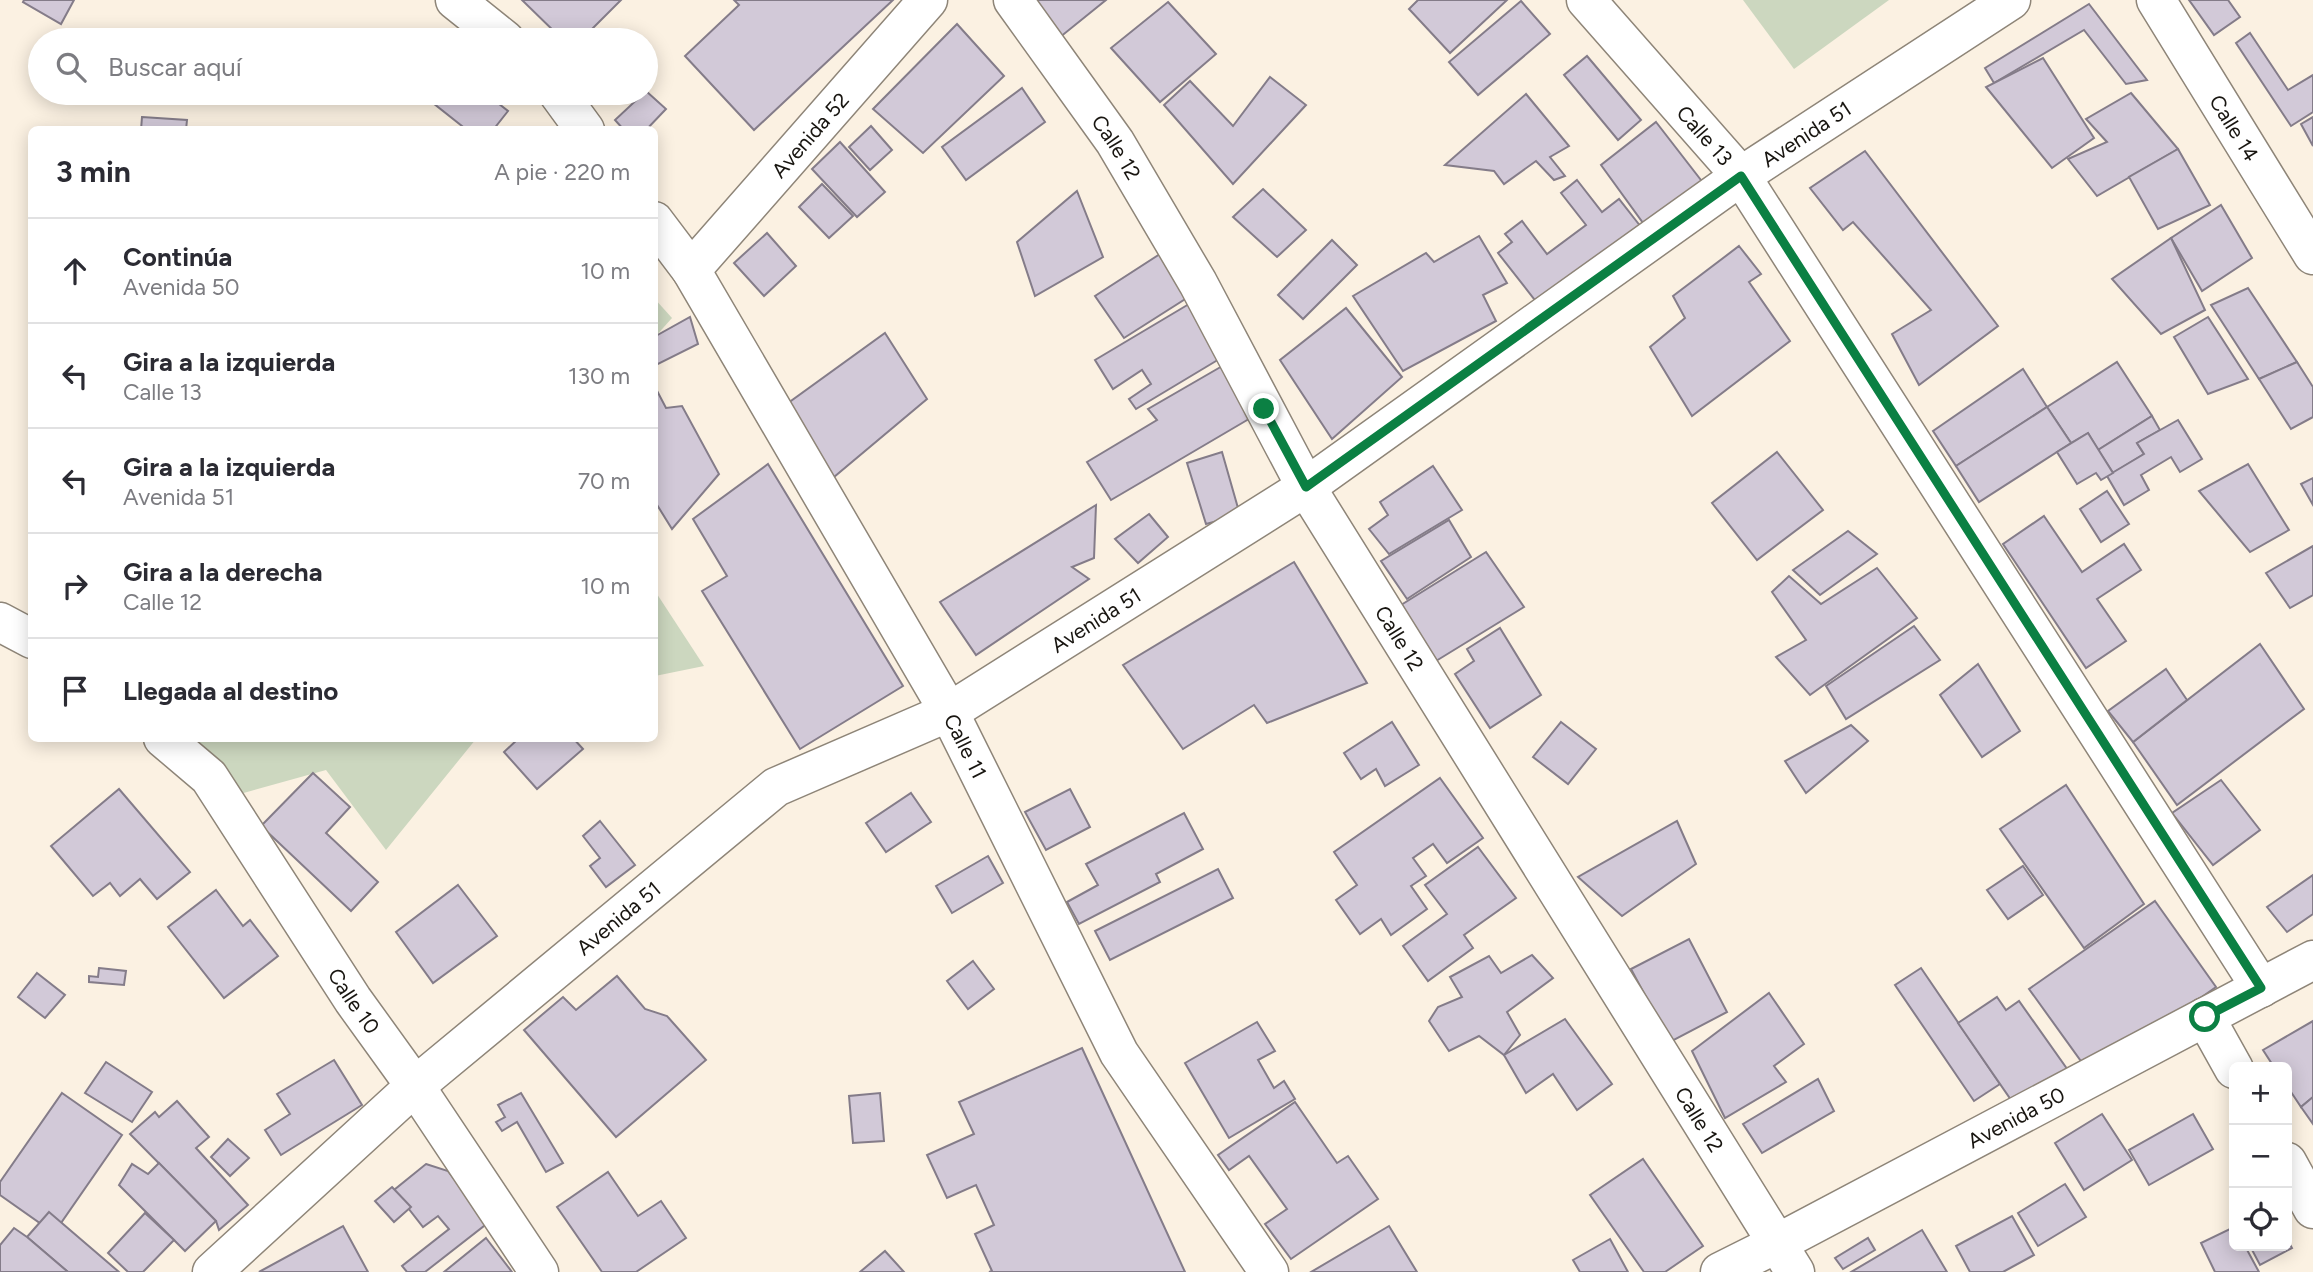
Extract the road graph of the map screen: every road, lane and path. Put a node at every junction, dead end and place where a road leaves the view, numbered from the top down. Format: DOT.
graph roads {
  1 [pos="455,0"];
  2 [pos="928,0"];
  3 [pos="1013,0"];
  4 [pos="1586,0"];
  5 [pos="2011,0"];
  6 [pos="2156,0"];
  7 [pos="490,28"];
  8 [pos="567,105"];
  9 [pos="582,126"];
  10 [pos="1741,176"];
  11 [pos="658,226"];
  12 [pos="2313,255"];
  13 [pos="691,270"];
  14 [pos="1306,487"];
  15 [pos="0,622"];
  16 [pos="28,637"];
  17 [pos="949,712"];
  18 [pos="168,742"];
  19 [pos="2313,960"];
  20 [pos="2261,988"];
  21 [pos="2205,1017"];
  22 [pos="2230,1062"];
  23 [pos="415,1086"];
  24 [pos="2292,1171"];
  25 [pos="2313,1209"];
  26 [pos="1787,1258"];
  27 [pos="212,1272"];
  28 [pos="539,1272"];
  29 [pos="1269,1272"];
  30 [pos="1720,1272"];
  1 -- 7 [label="street"];
  2 -- 13 [label="street, Avenida 52"];
  3 -- 14 [label="street, Calle 12"];
  4 -- 10 [label="street, Calle 13"];
  5 -- 10 [label="street, Avenida 51"];
  6 -- 12 [label="street, Calle 14"];
  8 -- 9 [label="street"];
  10 -- 14 [label="street, Avenida 51"];
  10 -- 20 [label="street, Calle 13"];
  11 -- 13 [label="street, Calle 11"];
  13 -- 17 [label="street, Calle 11"];
  14 -- 17 [label="street, Avenida 51"];
  14 -- 26 [label="street, Calle 12"];
  15 -- 16 [label="street"];
  17 -- 23 [label="street, Avenida 51"];
  17 -- 29 [label="street, Calle 11"];
  18 -- 23 [label="street, Calle 10"];
  19 -- 20 [label="street, Avenida 50"];
  20 -- 21 [label="street, Avenida 50"];
  21 -- 22 [label="street"];
  21 -- 26 [label="street, Avenida 50"];
  23 -- 27 [label="street, Avenida 51"];
  23 -- 28 [label="street, Calle 10"];
  24 -- 25 [label="street"];
  26 -- 30 [label="street, Avenida 50"];
}
